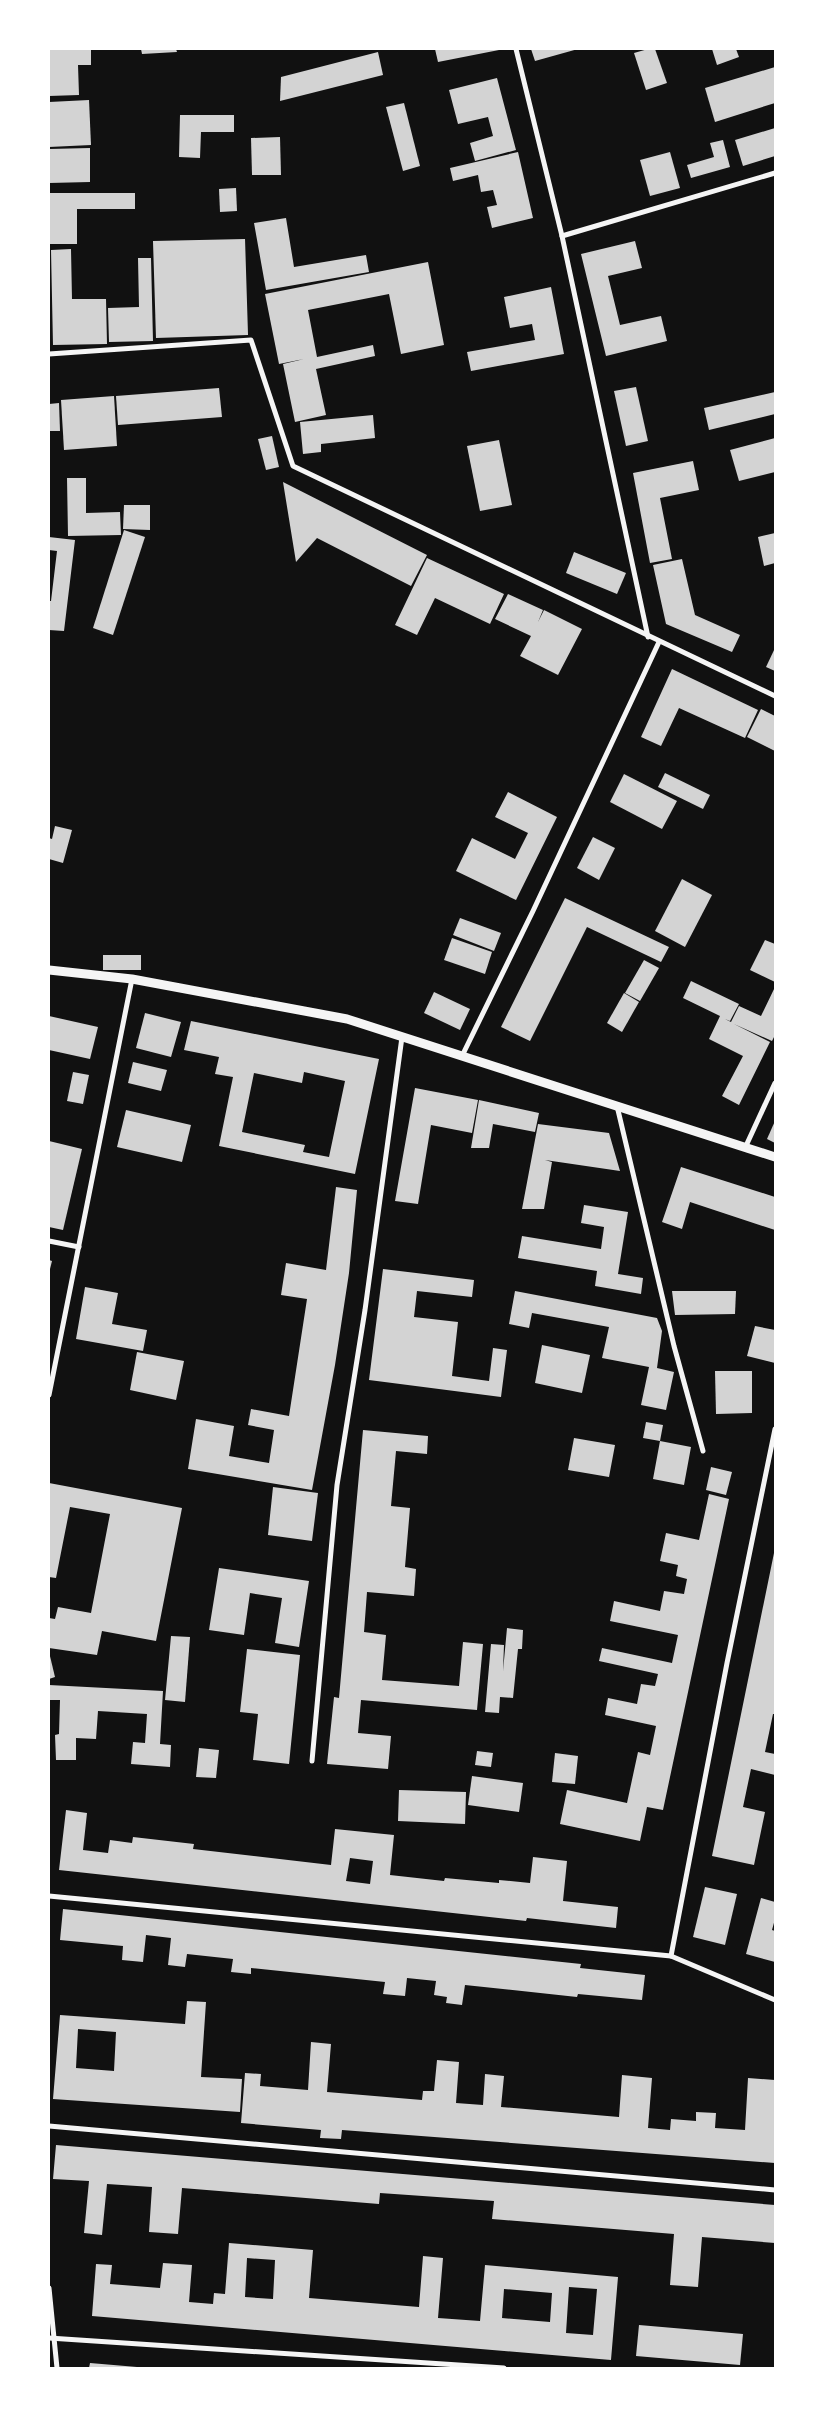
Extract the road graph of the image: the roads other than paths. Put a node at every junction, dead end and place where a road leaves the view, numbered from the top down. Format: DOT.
graph roads {
  1 [pos="516,49"];
  2 [pos="775,173"];
  3 [pos="562,236"];
  4 [pos="49,354"];
  5 [pos="648,636"];
  6 [pos="659,642"];
  7 [pos="775,696"];
  8 [pos="49,970"];
  9 [pos="132,979"];
  10 [pos="402,1037"];
  11 [pos="462,1056"];
  12 [pos="775,1083"];
  13 [pos="617,1106"];
  14 [pos="745,1148"];
  15 [pos="775,1157"];
  16 [pos="49,1241"];
  17 [pos="78,1246"];
  18 [pos="49,1395"];
  19 [pos="775,1429"];
  20 [pos="703,1451"];
  21 [pos="312,1761"];
  22 [pos="49,1896"];
  23 [pos="671,1956"];
  24 [pos="775,2000"];
  25 [pos="49,2126"];
  26 [pos="775,2190"];
  27 [pos="49,2288"];
  28 [pos="51,2337"];
  29 [pos="56,2368"];
  30 [pos="504,2368"];
  1 -- 3 [label="street"];
  2 -- 3 [label="street"];
  3 -- 5 [label="street"];
  4 -- 5 [label="street"];
  5 -- 6 [label="street"];
  6 -- 7 [label="street"];
  6 -- 11 [label="street"];
  8 -- 9 [label="street"];
  9 -- 10 [label="street"];
  9 -- 17 [label="street"];
  10 -- 11 [label="street"];
  10 -- 21 [label="street"];
  11 -- 13 [label="street"];
  12 -- 14 [label="street"];
  13 -- 14 [label="street"];
  13 -- 20 [label="street"];
  14 -- 15 [label="street"];
  16 -- 17 [label="street"];
  17 -- 18 [label="street"];
  19 -- 23 [label="street"];
  22 -- 23 [label="street"];
  23 -- 24 [label="street"];
  25 -- 26 [label="street"];
  27 -- 28 [label="street"];
  28 -- 29 [label="street"];
  28 -- 30 [label="street"];
}
